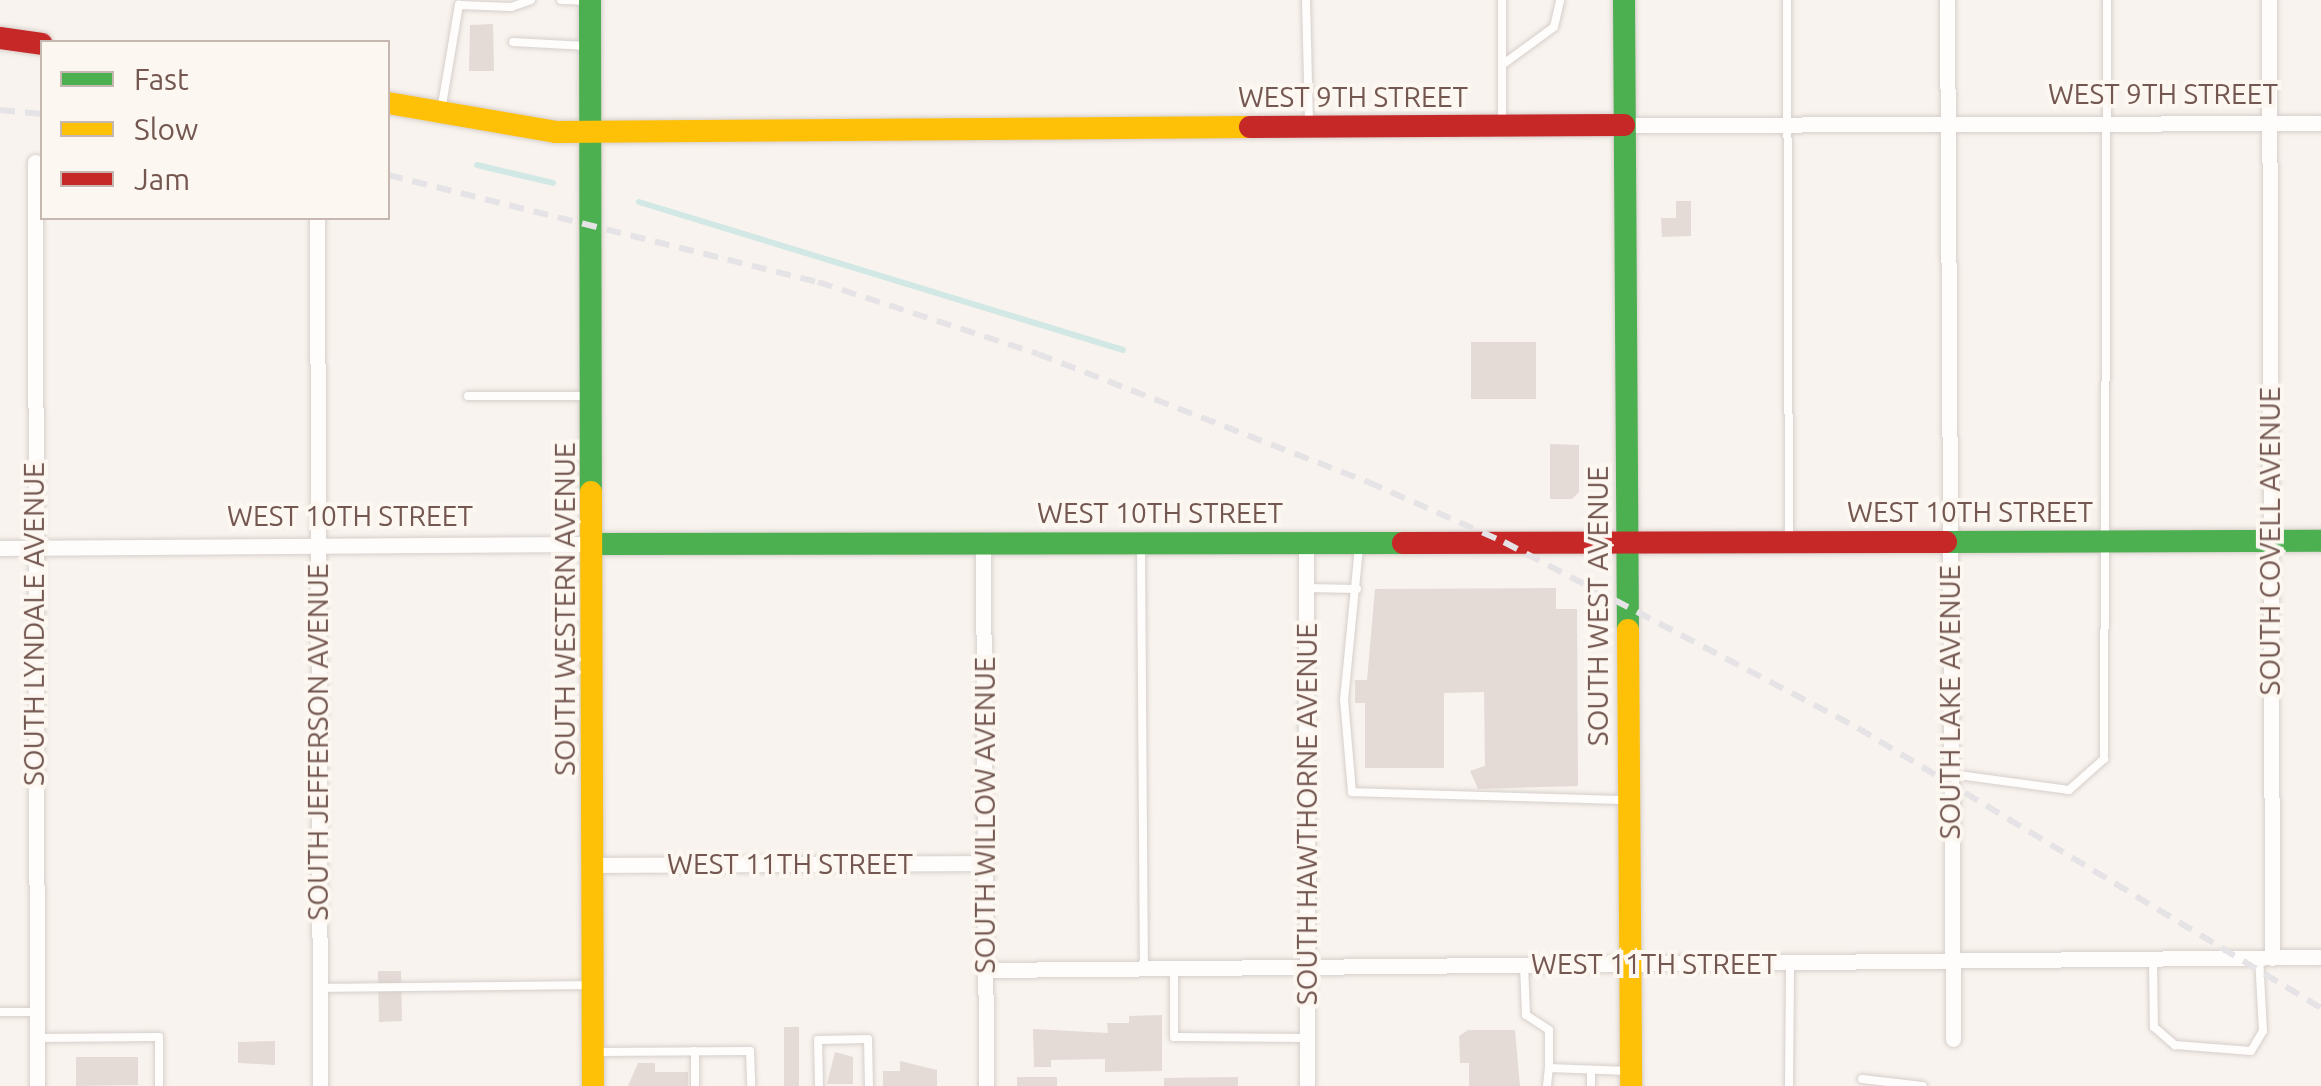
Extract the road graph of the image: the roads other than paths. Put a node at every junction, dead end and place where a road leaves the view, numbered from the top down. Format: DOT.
graph roads {
  1 [pos="531,0"];
  2 [pos="560,0"];
  3 [pos="590,0"];
  4 [pos="1306,0"];
  5 [pos="1502,0"];
  6 [pos="1560,0"];
  7 [pos="1624,0"];
  8 [pos="1787,0"];
  9 [pos="1947,0"];
  10 [pos="2107,0"];
  11 [pos="2269,0"];
  12 [pos="0,38"];
  13 [pos="513,42"];
  14 [pos="40,44"];
  15 [pos="590,46"];
  16 [pos="1502,65"];
  17 [pos="390,102"];
  18 [pos="441,113"];
  19 [pos="2321,123"];
  20 [pos="2108,124"];
  21 [pos="2270,124"];
  22 [pos="1502,125"];
  23 [pos="1624,125"];
  24 [pos="1948,125"];
  25 [pos="1788,126"];
  26 [pos="1309,127"];
  27 [pos="592,132"];
  28 [pos="35,162"];
  29 [pos="317,220"];
  30 [pos="468,396"];
  31 [pos="594,396"];
  32 [pos="2109,541"];
  33 [pos="2270,541"];
  34 [pos="2321,541"];
  35 [pos="1306,542"];
  36 [pos="1359,542"];
  37 [pos="1628,542"];
  38 [pos="1789,542"];
  39 [pos="1949,542"];
  40 [pos="984,543"];
  41 [pos="1140,543"];
  42 [pos="595,544"];
  43 [pos="318,546"];
  44 [pos="0,548"];
  45 [pos="33,548"];
  46 [pos="1306,588"];
  47 [pos="1357,589"];
  48 [pos="1951,774"];
  49 [pos="1630,800"];
  50 [pos="985,862"];
  51 [pos="596,865"];
  52 [pos="2321,957"];
  53 [pos="2265,958"];
  54 [pos="2152,959"];
  55 [pos="1952,961"];
  56 [pos="1790,962"];
  57 [pos="1631,964"];
  58 [pos="1524,965"];
  59 [pos="1307,967"];
  60 [pos="1144,968"];
  61 [pos="1174,968"];
  62 [pos="986,970"];
  63 [pos="594,985"];
  64 [pos="319,988"];
  65 [pos="0,1012"];
  66 [pos="36,1012"];
  67 [pos="36,1038"];
  68 [pos="1307,1038"];
  69 [pos="1952,1040"];
  70 [pos="695,1051"];
  71 [pos="594,1052"];
  72 [pos="1549,1068"];
  73 [pos="1591,1070"];
  74 [pos="1631,1078"];
  75 [pos="1862,1079"];
  76 [pos="37,1086"];
  77 [pos="159,1086"];
  78 [pos="320,1086"];
  79 [pos="594,1086"];
  80 [pos="695,1086"];
  81 [pos="750,1086"];
  82 [pos="818,1086"];
  83 [pos="870,1086"];
  84 [pos="986,1086"];
  85 [pos="1308,1086"];
  86 [pos="1549,1086"];
  87 [pos="1592,1086"];
  88 [pos="1789,1086"];
  89 [pos="1923,1086"];
  1 -- 18 [label="lane"];
  2 -- 3 [label="lane"];
  3 -- 15 [label="street, SOUTH WESTERN AVENUE"];
  4 -- 26 [label="lane"];
  5 -- 16 [label="lane"];
  6 -- 16 [label="lane"];
  7 -- 23 [label="street, SOUTH WEST AVENUE"];
  8 -- 25 [label="lane"];
  9 -- 24 [label="street, SOUTH LAKE AVENUE"];
  10 -- 20 [label="lane"];
  11 -- 21 [label="street, SOUTH COVELL AVENUE"];
  12 -- 14 [label="street"];
  13 -- 15 [label="lane"];
  15 -- 27 [label="street, SOUTH WESTERN AVENUE"];
  16 -- 22 [label="lane"];
  17 -- 18 [label="street, WEST 9TH STREET"];
  18 -- 27 [label="street, WEST 9TH STREET"];
  19 -- 21 [label="street, WEST 9TH STREET"];
  20 -- 21 [label="street, WEST 9TH STREET"];
  20 -- 24 [label="street, WEST 9TH STREET"];
  20 -- 32 [label="lane"];
  21 -- 33 [label="street, SOUTH COVELL AVENUE"];
  22 -- 23 [label="street, WEST 9TH STREET"];
  22 -- 26 [label="street, WEST 9TH STREET"];
  23 -- 25 [label="street, WEST 9TH STREET"];
  23 -- 37 [label="street, SOUTH WEST AVENUE"];
  24 -- 25 [label="street, WEST 9TH STREET"];
  24 -- 39 [label="street, SOUTH LAKE AVENUE"];
  25 -- 38 [label="lane"];
  26 -- 27 [label="street, WEST 9TH STREET"];
  27 -- 31 [label="street, SOUTH WESTERN AVENUE"];
  28 -- 45 [label="street, SOUTH LYNDALE AVENUE"];
  29 -- 43 [label="street, SOUTH JEFFERSON AVENUE"];
  30 -- 31 [label="lane"];
  31 -- 42 [label="street, SOUTH WESTERN AVENUE"];
  32 -- 33 [label="street, WEST 10TH STREET"];
  32 -- 39 [label="street, WEST 10TH STREET"];
  32 -- 48 [label="lane"];
  33 -- 34 [label="street, WEST 10TH STREET"];
  33 -- 53 [label="street, SOUTH COVELL AVENUE"];
  35 -- 36 [label="street, WEST 10TH STREET"];
  35 -- 41 [label="street, WEST 10TH STREET"];
  35 -- 46 [label="street, SOUTH HAWTHORNE AVENUE"];
  36 -- 37 [label="street, WEST 10TH STREET"];
  36 -- 47 [label="lane"];
  37 -- 38 [label="street, WEST 10TH STREET"];
  37 -- 49 [label="street, SOUTH WEST AVENUE"];
  38 -- 39 [label="street, WEST 10TH STREET"];
  39 -- 48 [label="street, SOUTH LAKE AVENUE"];
  40 -- 41 [label="street, WEST 10TH STREET"];
  40 -- 42 [label="street, WEST 10TH STREET"];
  40 -- 50 [label="street, SOUTH WILLOW AVENUE"];
  41 -- 60 [label="lane"];
  42 -- 43 [label="street, WEST 10TH STREET"];
  42 -- 51 [label="street, SOUTH WESTERN AVENUE"];
  43 -- 45 [label="street, WEST 10TH STREET"];
  43 -- 64 [label="street, SOUTH JEFFERSON AVENUE"];
  44 -- 45 [label="street, WEST 10TH STREET"];
  45 -- 66 [label="street, SOUTH LYNDALE AVENUE"];
  46 -- 47 [label="lane"];
  46 -- 59 [label="street, SOUTH HAWTHORNE AVENUE"];
  47 -- 49 [label="lane"];
  48 -- 55 [label="street, SOUTH LAKE AVENUE"];
  49 -- 57 [label="street, SOUTH WEST AVENUE"];
  50 -- 51 [label="street, WEST 11TH STREET"];
  50 -- 62 [label="street, SOUTH WILLOW AVENUE"];
  51 -- 63 [label="street, SOUTH WESTERN AVENUE"];
  52 -- 53 [label="street, WEST 11TH STREET"];
  53 -- 54 [label="street, WEST 11TH STREET"];
  53 -- 54 [label="lane"];
  54 -- 55 [label="street, WEST 11TH STREET"];
  55 -- 56 [label="street, WEST 11TH STREET"];
  55 -- 69 [label="street, SOUTH LAKE AVENUE"];
  56 -- 57 [label="street, WEST 11TH STREET"];
  56 -- 88 [label="lane"];
  57 -- 58 [label="street, WEST 11TH STREET"];
  57 -- 74 [label="street, SOUTH WEST AVENUE"];
  58 -- 59 [label="street, WEST 11TH STREET"];
  58 -- 72 [label="lane"];
  59 -- 61 [label="street, WEST 11TH STREET"];
  59 -- 68 [label="street, SOUTH HAWTHORNE AVENUE"];
  60 -- 61 [label="street, WEST 11TH STREET"];
  60 -- 62 [label="street, WEST 11TH STREET"];
  61 -- 68 [label="lane"];
  62 -- 84 [label="street, SOUTH WILLOW AVENUE"];
  63 -- 64 [label="lane"];
  63 -- 71 [label="street, SOUTH WESTERN AVENUE"];
  64 -- 78 [label="street, SOUTH JEFFERSON AVENUE"];
  65 -- 66 [label="lane"];
  66 -- 67 [label="street, SOUTH LYNDALE AVENUE"];
  67 -- 76 [label="street, SOUTH LYNDALE AVENUE"];
  67 -- 77 [label="lane"];
  68 -- 85 [label="street, SOUTH HAWTHORNE AVENUE"];
  70 -- 71 [label="lane"];
  70 -- 80 [label="lane"];
  70 -- 81 [label="lane"];
  71 -- 79 [label="street, SOUTH WESTERN AVENUE"];
  72 -- 73 [label="lane"];
  72 -- 86 [label="lane"];
  73 -- 74 [label="lane"];
  73 -- 87 [label="lane"];
  75 -- 89 [label="lane"];
  82 -- 83 [label="lane"];
}
